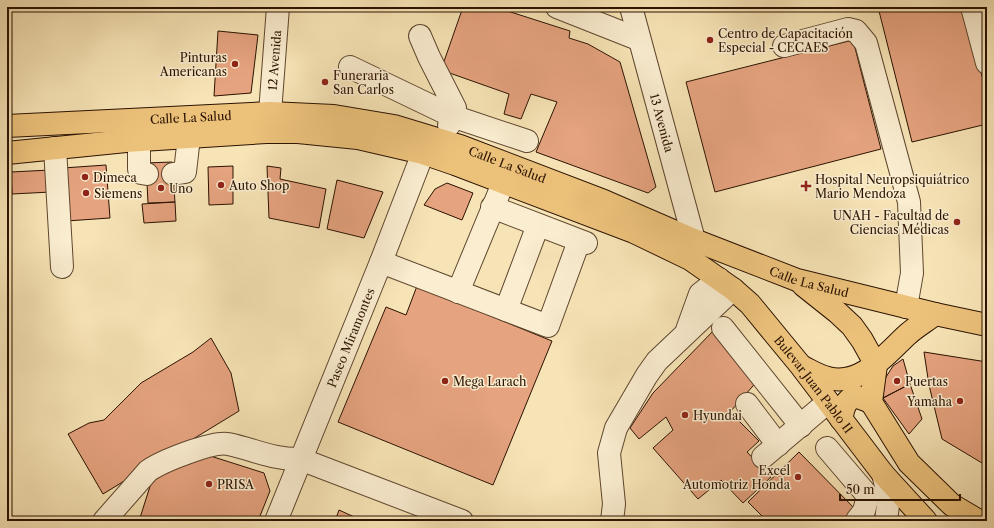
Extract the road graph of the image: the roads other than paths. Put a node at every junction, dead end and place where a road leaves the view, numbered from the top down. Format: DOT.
graph roads {
  1 [pos="278,7"];
  2 [pos="557,7"];
  3 [pos="631,7"];
  4 [pos="972,7"];
  5 [pos="420,36"];
  6 [pos="638,39"];
  7 [pos="784,46"];
  8 [pos="987,63"];
  9 [pos="350,67"];
  10 [pos="270,113"];
  11 [pos="452,116"];
  12 [pos="7,126"];
  13 [pos="129,134"];
  14 [pos="189,137"];
  15 [pos="7,140"];
  16 [pos="442,140"];
  17 [pos="527,141"];
  18 [pos="59,142"];
  19 [pos="7,153"];
  20 [pos="423,153"];
  21 [pos="147,174"];
  22 [pos="173,174"];
  23 [pos="504,181"];
  24 [pos="492,207"];
  25 [pos="538,225"];
  26 [pos="692,250"];
  27 [pos="381,262"];
  28 [pos="761,266"];
  29 [pos="62,267"];
  30 [pos="797,280"];
  31 [pos="726,284"];
  32 [pos="458,292"];
  33 [pos="906,307"];
  34 [pos="506,310"];
  35 [pos="935,314"];
  36 [pos="987,325"];
  37 [pos="723,328"];
  38 [pos="876,365"];
  39 [pos="801,366"];
  40 [pos="828,402"];
  41 [pos="871,402"];
  42 [pos="747,404"];
  43 [pos="845,424"];
  44 [pos="801,426"];
  45 [pos="300,459"];
  46 [pos="883,474"];
  47 [pos="857,520"];
  48 [pos="104,521"];
  49 [pos="276,521"];
  50 [pos="462,521"];
  51 [pos="612,521"];
  52 [pos="886,521"];
  53 [pos="926,521"];
  54 [pos="979,521"];
  1 -- 10 [label="street, 12 Avenida"];
  2 -- 6 [label="street"];
  3 -- 6 [label="street, 13 Avenida"];
  4 -- 8 [label="street"];
  5 -- 11 [label="street"];
  6 -- 26 [label="street, 13 Avenida"];
  7 -- 33 [label="street"];
  9 -- 11 [label="street"];
  10 -- 13 [label="main road, Calle La Salud"];
  10 -- 16 [label="main road, Calle La Salud"];
  11 -- 16 [label="street"];
  11 -- 17 [label="street"];
  12 -- 13 [label="main road, Calle La Salud"];
  13 -- 14 [label="main road, Calle La Salud"];
  13 -- 18 [label="main road"];
  13 -- 21 [label="street"];
  14 -- 20 [label="main road, Calle La Salud"];
  14 -- 22 [label="street"];
  15 -- 18 [label="main road"];
  16 -- 26 [label="main road, Calle La Salud"];
  18 -- 19 [label="main road"];
  18 -- 29 [label="street"];
  20 -- 23 [label="main road, Calle La Salud"];
  20 -- 27 [label="street, Paseo Miramontes"];
  23 -- 24 [label="street"];
  23 -- 26 [label="main road, Calle La Salud"];
  24 -- 25 [label="street"];
  24 -- 32 [label="street"];
  25 -- 34 [label="street"];
  25 -- 34 [label="street"];
  26 -- 28 [label="main road, Calle La Salud"];
  26 -- 31 [label="main road, Bulevar Juan Pablo II"];
  27 -- 32 [label="street"];
  27 -- 45 [label="street, Paseo Miramontes"];
  28 -- 30 [label="main road, Calle La Salud"];
  28 -- 31 [label="main road"];
  30 -- 33 [label="main road, Calle La Salud"];
  30 -- 38 [label="main road"];
  31 -- 39 [label="main road, Bulevar Juan Pablo II"];
  31 -- 51 [label="street"];
  32 -- 34 [label="street"];
  33 -- 35 [label="main road, Calle La Salud"];
  35 -- 36 [label="main road, Calle La Salud"];
  35 -- 38 [label="main road"];
  37 -- 44 [label="street"];
  38 -- 39 [label="main road"];
  38 -- 41 [label="main road"];
  39 -- 40 [label="main road, Bulevar Juan Pablo II"];
  40 -- 43 [label="main road, Bulevar Juan Pablo II"];
  40 -- 44 [label="street"];
  41 -- 43 [label="main road"];
  41 -- 54 [label="main road"];
  42 -- 44 [label="street"];
  43 -- 46 [label="main road, Bulevar Juan Pablo II"];
  43 -- 47 [label="street"];
  45 -- 48 [label="street"];
  45 -- 49 [label="street, Paseo Miramontes"];
  45 -- 50 [label="street"];
  46 -- 52 [label="street"];
  46 -- 53 [label="main road, Bulevar Juan Pablo II"];
}
